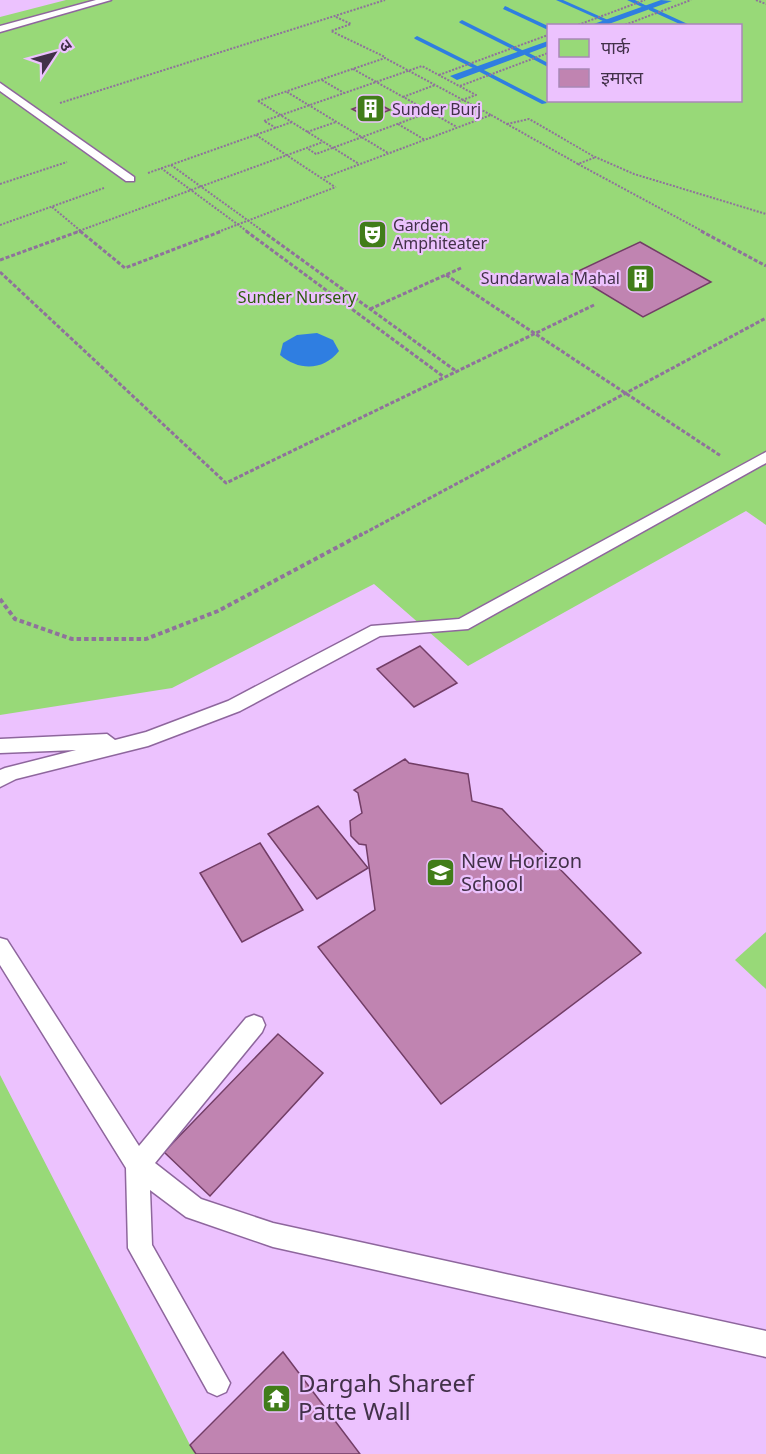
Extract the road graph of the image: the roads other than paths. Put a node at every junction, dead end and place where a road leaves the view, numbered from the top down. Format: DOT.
graph roads {
  1 [pos="106,0"];
  2 [pos="0,29"];
  3 [pos="0,86"];
  4 [pos="130,179"];
  5 [pos="766,457"];
  6 [pos="148,739"];
  7 [pos="0,746"];
  8 [pos="0,779"];
  9 [pos="0,947"];
  10 [pos="254,1025"];
  11 [pos="138,1165"];
  12 [pos="766,1344"];
  13 [pos="217,1383"];
  1 -- 2 [label="lane"];
  3 -- 4 [label="lane"];
  5 -- 6 [label="lane"];
  6 -- 7 [label="lane"];
  6 -- 8 [label="lane"];
  9 -- 11 [label="lane"];
  10 -- 11 [label="lane"];
  11 -- 12 [label="lane"];
  11 -- 13 [label="lane"];
}
